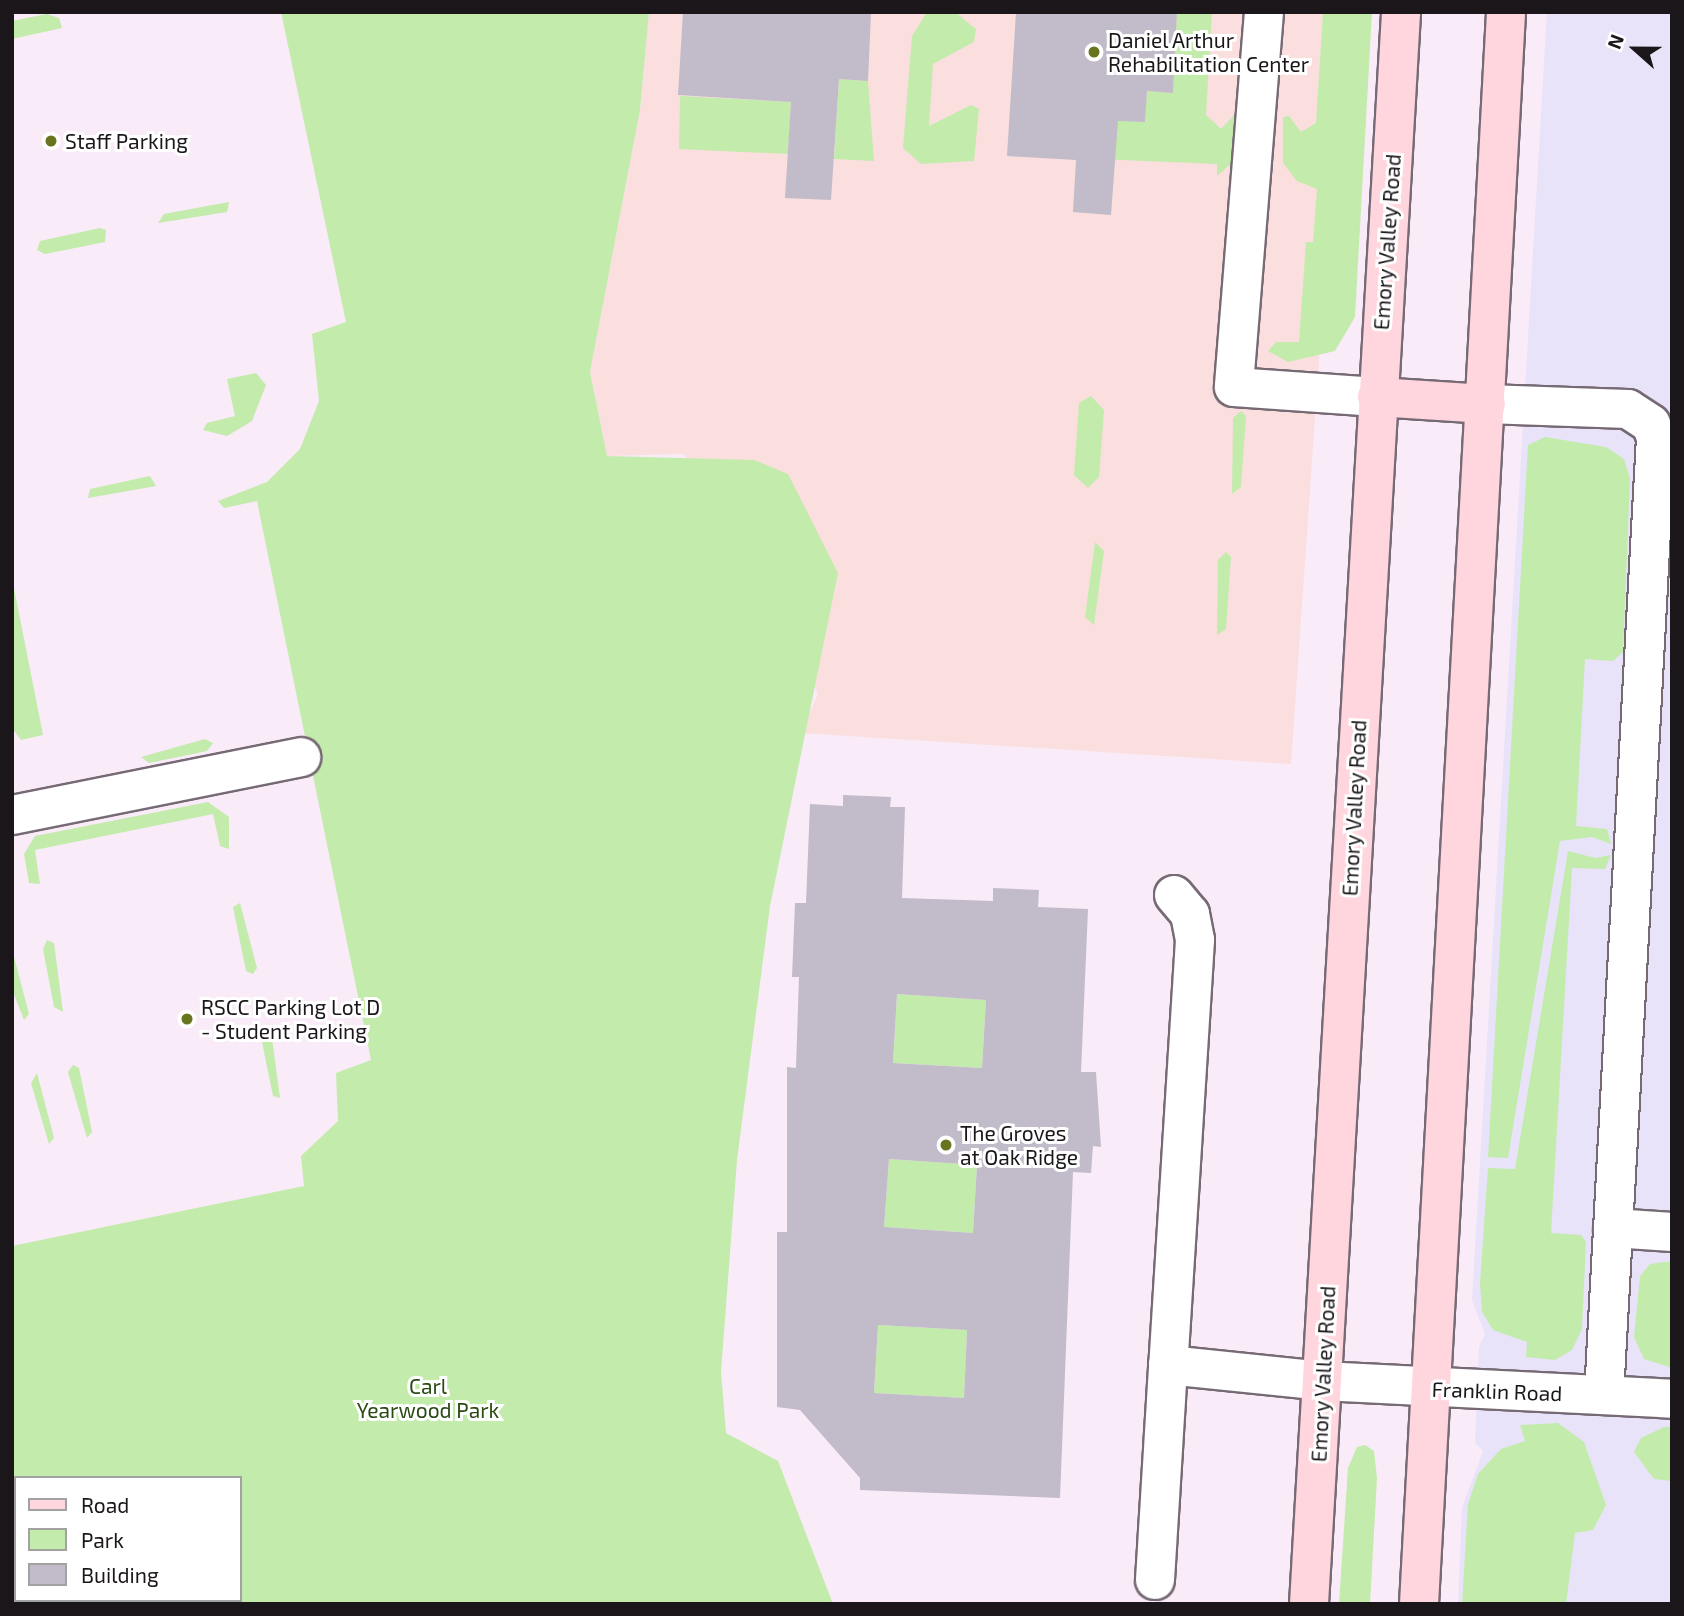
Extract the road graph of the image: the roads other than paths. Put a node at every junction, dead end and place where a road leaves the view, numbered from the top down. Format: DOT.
graph roads {
  1 [pos="1264,12"];
  2 [pos="1401,12"];
  3 [pos="1506,12"];
  4 [pos="1377,397"];
  5 [pos="1486,404"];
  6 [pos="300,757"];
  7 [pos="12,815"];
  8 [pos="1174,895"];
  9 [pos="1613,1228"];
  10 [pos="1672,1233"];
  11 [pos="1168,1365"];
  12 [pos="1322,1381"];
  13 [pos="1431,1388"];
  14 [pos="1604,1395"];
  15 [pos="1672,1399"];
  16 [pos="1155,1580"];
  17 [pos="1309,1604"];
  18 [pos="1419,1604"];
  1 -- 4 [label="street"];
  2 -- 4 [label="main road, Emory Valley Road"];
  3 -- 5 [label="main road"];
  4 -- 5 [label="main road"];
  4 -- 12 [label="main road, Emory Valley Road"];
  5 -- 9 [label="street"];
  5 -- 13 [label="main road"];
  6 -- 7 [label="street"];
  8 -- 11 [label="street"];
  9 -- 10 [label="street"];
  9 -- 14 [label="street"];
  11 -- 12 [label="street, Franklin Road"];
  11 -- 16 [label="street"];
  12 -- 13 [label="street, Franklin Road"];
  12 -- 17 [label="main road, Emory Valley Road"];
  13 -- 14 [label="street, Franklin Road"];
  13 -- 18 [label="main road"];
  14 -- 15 [label="street, Franklin Road"];
}
